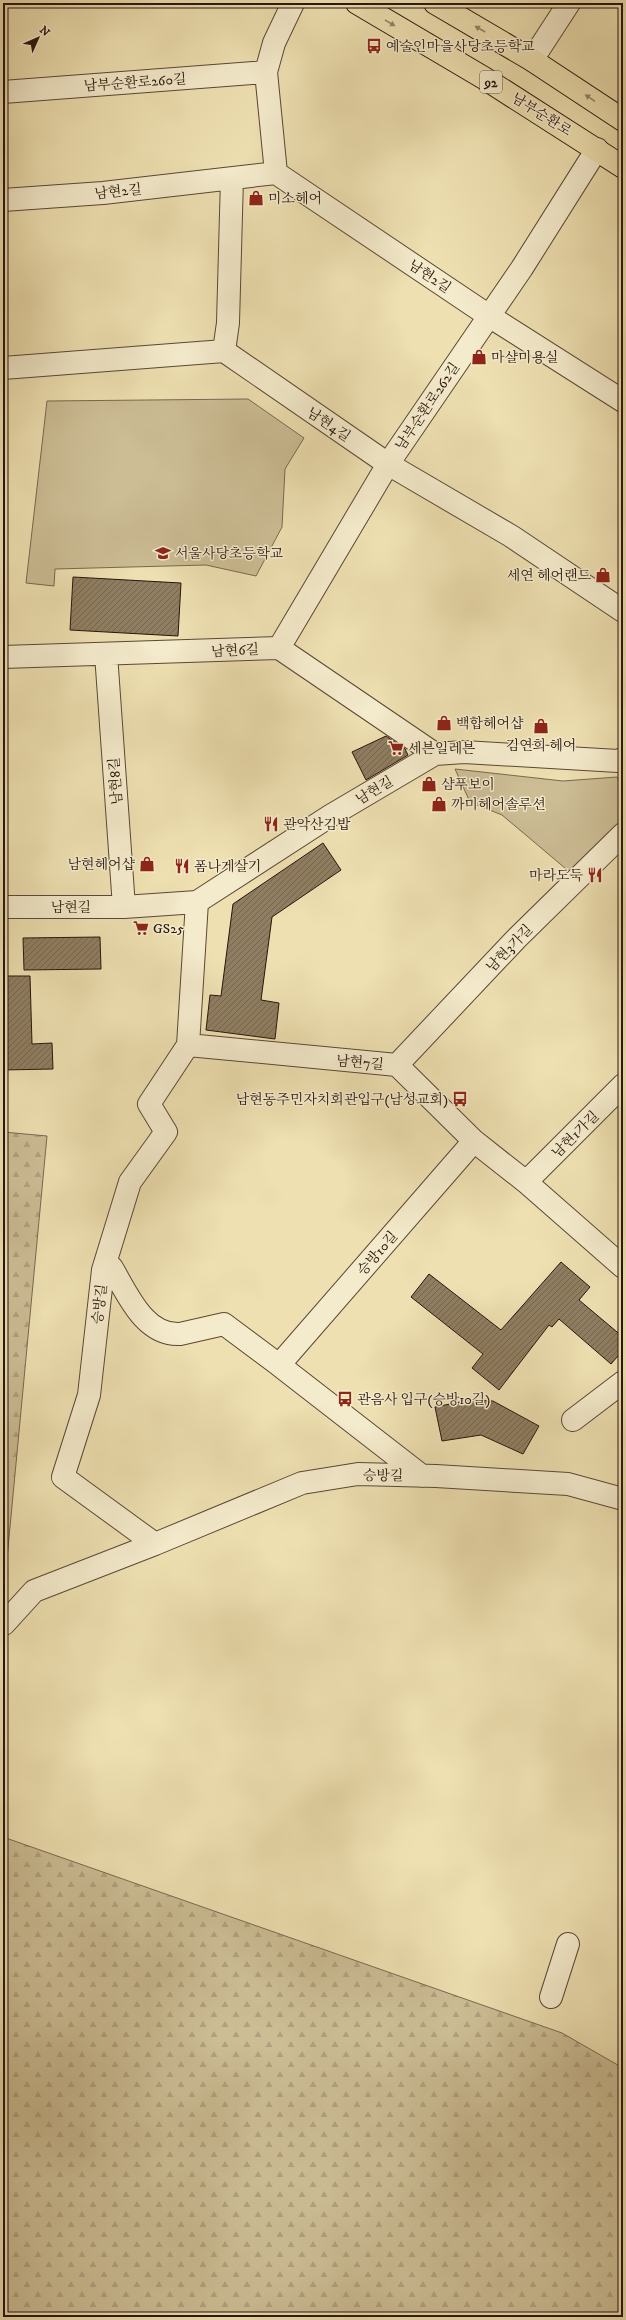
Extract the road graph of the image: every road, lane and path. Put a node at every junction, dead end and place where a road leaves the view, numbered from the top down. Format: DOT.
graph roads {
  1 [pos="293,3"];
  2 [pos="357,3"];
  3 [pos="435,3"];
  4 [pos="569,3"];
  5 [pos="532,60"];
  6 [pos="266,72"];
  7 [pos="3,92"];
  8 [pos="623,120"];
  9 [pos="597,149"];
  10 [pos="623,166"];
  11 [pos="276,172"];
  12 [pos="232,178"];
  13 [pos="3,200"];
  14 [pos="489,316"];
  15 [pos="224,351"];
  16 [pos="3,368"];
  17 [pos="623,401"];
  18 [pos="388,464"];
  19 [pos="623,611"];
  20 [pos="280,648"];
  21 [pos="106,654"];
  22 [pos="3,657"];
  23 [pos="435,754"];
  24 [pos="621,764"];
  25 [pos="623,834"];
  26 [pos="197,902"];
  27 [pos="3,907"];
  28 [pos="124,907"];
  29 [pos="188,1045"];
  30 [pos="397,1065"];
  31 [pos="623,1085"];
  32 [pos="474,1141"];
  33 [pos="526,1182"];
  34 [pos="623,1267"];
  35 [pos="112,1268"];
  36 [pos="279,1365"];
  37 [pos="623,1382"];
  38 [pos="573,1420"];
  39 [pos="422,1476"];
  40 [pos="623,1498"];
  41 [pos="155,1544"];
  42 [pos="4,1624"];
  43 [pos="568,1944"];
  44 [pos="551,1997"];
  1 -- 6 [label="street"];
  2 -- 9 [label="main road, 남부순환로 / 92, one-way"];
  5 -- 3 [label="main road, one-way"];
  4 -- 5 [label="street"];
  8 -- 5 [label="main road, one-way"];
  6 -- 7 [label="street, 남부순환로260길"];
  6 -- 11 [label="street"];
  9 -- 10 [label="main road, 남부순환로 / 92"];
  9 -- 14 [label="street, 남부순환로262길"];
  11 -- 12 [label="street, 남현2길"];
  11 -- 14 [label="street, 남현2길"];
  12 -- 13 [label="street, 남현2길"];
  12 -- 15 [label="street"];
  14 -- 17 [label="street, 남현2길"];
  14 -- 18 [label="street, 남부순환로262길"];
  15 -- 16 [label="street"];
  15 -- 18 [label="street, 남현4길"];
  18 -- 19 [label="street, 남현4길"];
  18 -- 20 [label="street, 남부순환로262길"];
  20 -- 21 [label="street, 남현6길"];
  20 -- 23 [label="street, 남현6길"];
  21 -- 22 [label="street, 남현6길"];
  21 -- 28 [label="street, 남현8길"];
  23 -- 24 [label="street, 남현길"];
  23 -- 26 [label="street, 남현길"];
  25 -- 30 [label="street, 남현3가길"];
  26 -- 28 [label="street, 남현길"];
  26 -- 29 [label="street"];
  27 -- 28 [label="street, 남현길"];
  29 -- 30 [label="street, 남현7길"];
  29 -- 41 [label="street, 승방길"];
  30 -- 32 [label="street, 남현7길"];
  31 -- 33 [label="street, 남현1가길"];
  32 -- 33 [label="street, 남현7길"];
  32 -- 36 [label="street, 승방10길"];
  33 -- 34 [label="street, 남현7길"];
  35 -- 36 [label="street"];
  36 -- 39 [label="street"];
  37 -- 38 [label="street"];
  39 -- 40 [label="street, 승방길"];
  39 -- 41 [label="street, 승방길"];
  41 -- 42 [label="street, 승방길"];
  43 -- 44 [label="street"];
}
